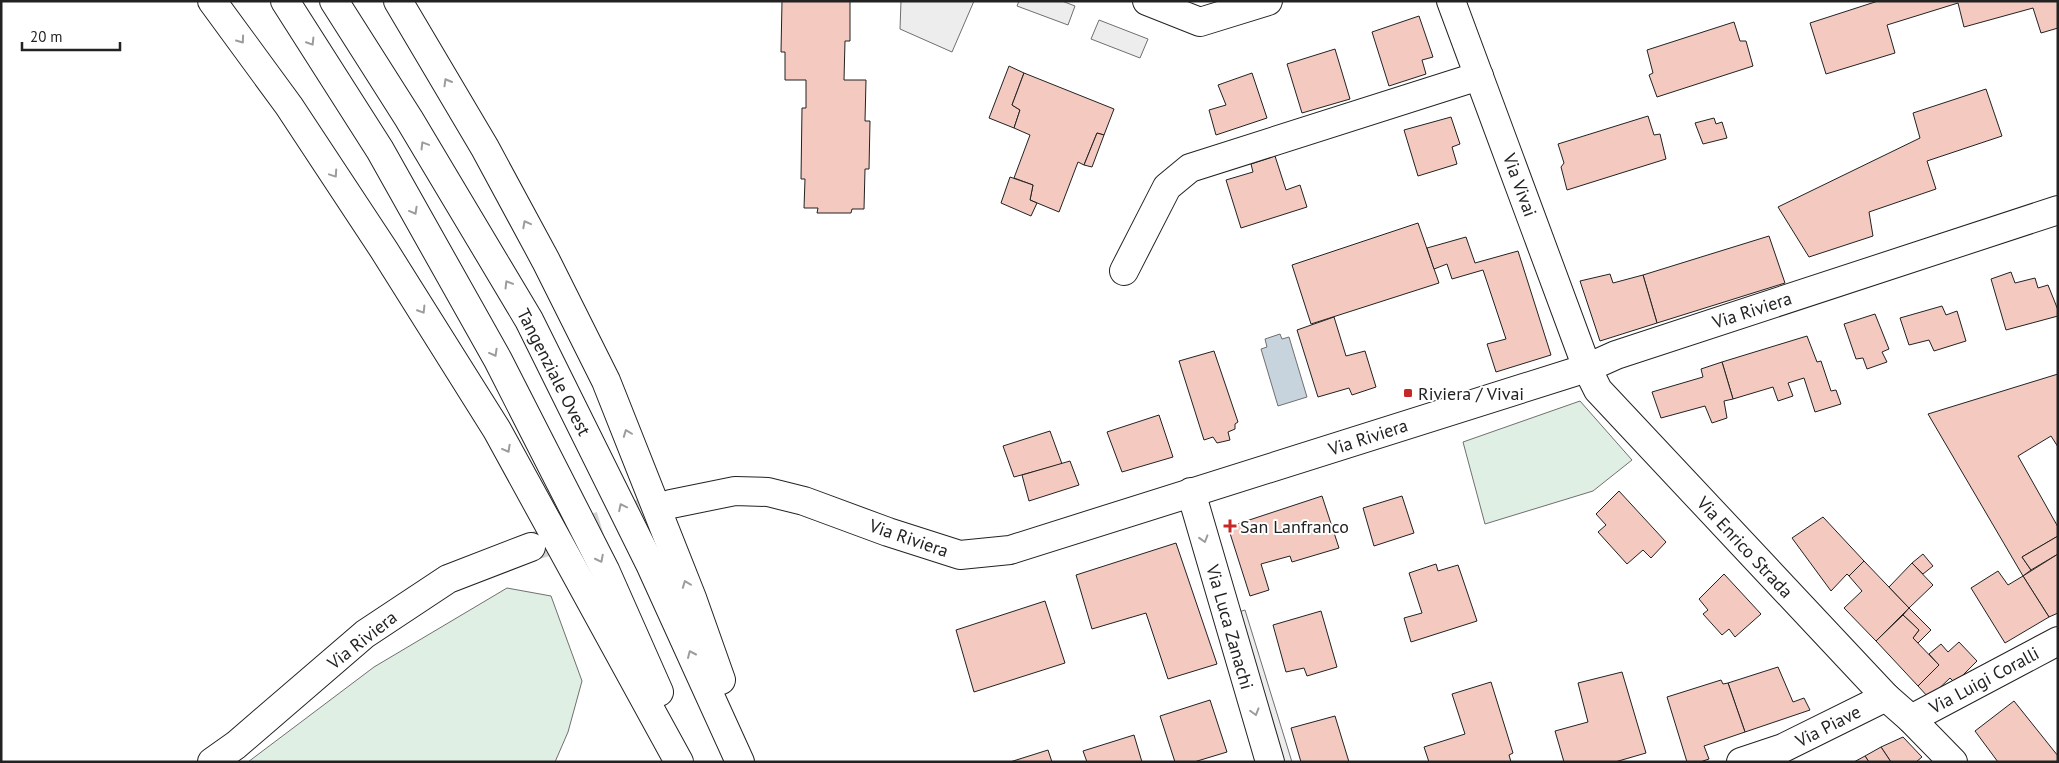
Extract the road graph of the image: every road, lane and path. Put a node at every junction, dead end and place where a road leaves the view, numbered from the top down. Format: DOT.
graph roads {
  1 [pos="212,1"];
  2 [pos="285,1"];
  3 [pos="334,1"];
  4 [pos="398,1"];
  5 [pos="1147,1"];
  6 [pos="1268,1"];
  7 [pos="1451,1"];
  8 [pos="1479,76"];
  9 [pos="2058,210"];
  10 [pos="1124,272"];
  11 [pos="1587,368"];
  12 [pos="1190,492"];
  13 [pos="671,504"];
  14 [pos="531,547"];
  15 [pos="2056,644"];
  16 [pos="1886,697"];
  17 [pos="1910,719"];
  18 [pos="212,762"];
  19 [pos="679,762"];
  20 [pos="690,762"];
  21 [pos="740,762"];
  22 [pos="750,762"];
  23 [pos="1270,762"];
  24 [pos="1741,762"];
  25 [pos="1953,762"];
  1 -- 19 [label="main road, one-way"];
  2 -- 20 [label="main road, one-way"];
  21 -- 3 [label="main road, Tangenziale Ovest, one-way"];
  22 -- 4 [label="main road, one-way"];
  5 -- 6 [label="main road"];
  7 -- 8 [label="main road, Via Vivai"];
  8 -- 10 [label="main road"];
  8 -- 11 [label="main road, Via Vivai"];
  9 -- 11 [label="main road, Via Riviera"];
  11 -- 12 [label="main road, Via Riviera"];
  11 -- 16 [label="main road, Via Enrico Strada"];
  12 -- 13 [label="main road, Via Riviera"];
  12 -- 23 [label="main road, Via Luca Zanachi, one-way"];
  14 -- 18 [label="main road, Via Riviera"];
  15 -- 17 [label="main road, Via Luigi Coralli"];
  16 -- 17 [label="main road, Via Enrico Strada"];
  16 -- 24 [label="main road, Via Piave"];
  17 -- 25 [label="main road, Via Enrico Strada"];
}
